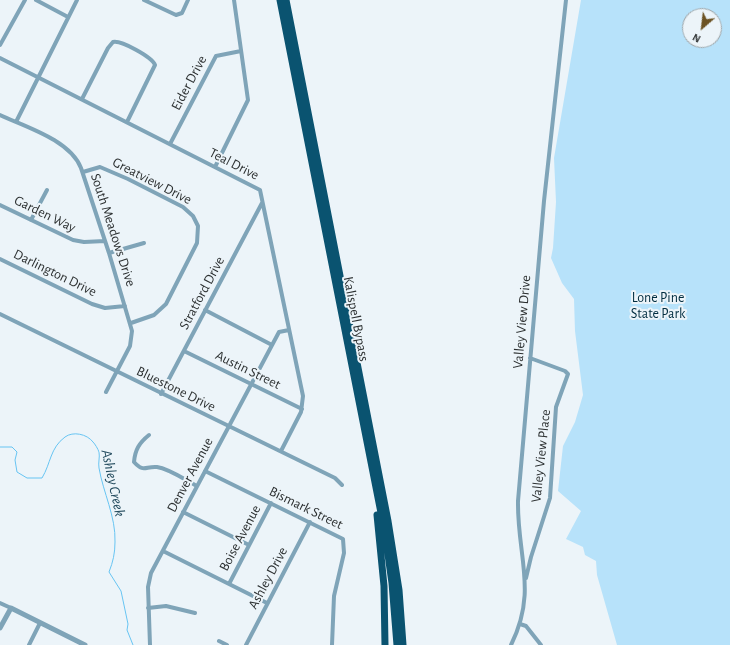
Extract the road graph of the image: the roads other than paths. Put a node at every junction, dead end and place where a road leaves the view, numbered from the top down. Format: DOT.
graph roads {
  1 [pos="24,0"];
  2 [pos="36,0"];
  3 [pos="77,0"];
  4 [pos="144,0"];
  5 [pos="188,0"];
  6 [pos="234,0"];
  7 [pos="280,0"];
  8 [pos="286,0"];
  9 [pos="566,0"];
  10 [pos="68,17"];
  11 [pos="0,45"];
  12 [pos="241,51"];
  13 [pos="0,58"];
  14 [pos="39,77"];
  15 [pos="82,99"];
  16 [pos="0,115"];
  17 [pos="16,122"];
  18 [pos="127,122"];
  19 [pos="170,144"];
  20 [pos="215,167"];
  21 [pos="82,172"];
  22 [pos="47,190"];
  23 [pos="263,203"];
  24 [pos="0,205"];
  25 [pos="31,220"];
  26 [pos="105,241"];
  27 [pos="144,243"];
  28 [pos="110,253"];
  29 [pos="0,259"];
  30 [pos="125,306"];
  31 [pos="205,310"];
  32 [pos="0,314"];
  33 [pos="131,323"];
  34 [pos="290,330"];
  35 [pos="272,345"];
  36 [pos="184,351"];
  37 [pos="530,358"];
  38 [pos="116,372"];
  39 [pos="251,383"];
  40 [pos="106,392"];
  41 [pos="161,394"];
  42 [pos="302,409"];
  43 [pos="228,426"];
  44 [pos="149,435"];
  45 [pos="281,451"];
  46 [pos="205,471"];
  47 [pos="342,485"];
  48 [pos="375,485"];
  49 [pos="197,486"];
  50 [pos="271,503"];
  51 [pos="184,512"];
  52 [pos="310,522"];
  53 [pos="249,545"];
  54 [pos="163,551"];
  55 [pos="526,580"];
  56 [pos="229,584"];
  57 [pos="0,603"];
  58 [pos="268,603"];
  59 [pos="11,608"];
  60 [pos="148,608"];
  61 [pos="195,613"];
  62 [pos="40,623"];
  63 [pos="520,624"];
  64 [pos="0,628"];
  65 [pos="219,641"];
  66 [pos="29,645"];
  67 [pos="85,645"];
  68 [pos="150,645"];
  69 [pos="227,645"];
  70 [pos="246,645"];
  71 [pos="332,645"];
  72 [pos="385,645"];
  73 [pos="397,645"];
  74 [pos="403,645"];
  75 [pos="511,645"];
  76 [pos="541,645"];
  1 -- 11 [label="street"];
  2 -- 10 [label="street"];
  3 -- 10 [label="street"];
  4 -- 5 [label="street"];
  6 -- 12 [label="street"];
  7 -- 48 [label="highway, Kalispell Bypass"];
  8 -- 74 [label="highway, Kalispell Bypass"];
  9 -- 37 [label="street, Valley View Drive"];
  10 -- 14 [label="street"];
  12 -- 19 [label="street, Eider Drive"];
  12 -- 20 [label="street"];
  13 -- 14 [label="street, Teal Drive"];
  14 -- 15 [label="street, Teal Drive"];
  14 -- 17 [label="street"];
  15 -- 18 [label="street, Teal Drive"];
  15 -- 18 [label="street"];
  16 -- 17 [label="street, South Meadows Drive"];
  17 -- 21 [label="street, South Meadows Drive"];
  18 -- 19 [label="street, Teal Drive"];
  19 -- 20 [label="street, Teal Drive"];
  20 -- 23 [label="street, Teal Drive"];
  21 -- 26 [label="street, South Meadows Drive"];
  21 -- 33 [label="street, Greatview Drive"];
  22 -- 25 [label="street"];
  23 -- 31 [label="street, Stratford Drive"];
  23 -- 34 [label="street, Teal Drive"];
  24 -- 25 [label="street, Garden Way"];
  25 -- 26 [label="street, Garden Way"];
  26 -- 28 [label="street, South Meadows Drive"];
  27 -- 28 [label="street"];
  28 -- 30 [label="street, South Meadows Drive"];
  29 -- 30 [label="street, Darlington Drive"];
  30 -- 33 [label="street, South Meadows Drive"];
  31 -- 35 [label="street"];
  31 -- 36 [label="street, Stratford Drive"];
  32 -- 38 [label="street, Bluestone Drive"];
  33 -- 38 [label="street, South Meadows Drive"];
  34 -- 35 [label="street, Denver Avenue"];
  34 -- 42 [label="street, Teal Drive"];
  35 -- 39 [label="street, Denver Avenue"];
  36 -- 39 [label="street, Austin Street"];
  36 -- 41 [label="street, Stratford Drive"];
  37 -- 55 [label="street, Valley View Drive"];
  37 -- 55 [label="street, Valley View Place"];
  38 -- 40 [label="street, South Meadows Drive"];
  38 -- 41 [label="street, Bluestone Drive"];
  39 -- 42 [label="street, Austin Street"];
  39 -- 43 [label="street, Denver Avenue"];
  41 -- 43 [label="street, Bluestone Drive"];
  42 -- 45 [label="street, Teal Drive"];
  43 -- 45 [label="street, Bluestone Drive"];
  43 -- 46 [label="street, Denver Avenue"];
  44 -- 49 [label="street"];
  45 -- 47 [label="street, Bluestone Drive"];
  46 -- 49 [label="street, Denver Avenue"];
  46 -- 50 [label="street, Bismark Street"];
  48 -- 72 [label="highway"];
  48 -- 73 [label="highway, Kalispell Bypass"];
  49 -- 51 [label="street, Denver Avenue"];
  50 -- 52 [label="street, Bismark Street"];
  50 -- 53 [label="street, Boise Avenue"];
  51 -- 53 [label="street"];
  51 -- 54 [label="street, Denver Avenue"];
  52 -- 58 [label="street, Ashley Drive"];
  52 -- 71 [label="street, Bismark Street"];
  53 -- 56 [label="street, Boise Avenue"];
  54 -- 56 [label="street"];
  54 -- 60 [label="street, Denver Avenue"];
  55 -- 63 [label="street, Valley View Drive"];
  56 -- 58 [label="street"];
  57 -- 59 [label="street"];
  58 -- 70 [label="street, Ashley Drive"];
  59 -- 62 [label="street"];
  59 -- 64 [label="street"];
  60 -- 61 [label="street"];
  60 -- 68 [label="street, Denver Avenue"];
  62 -- 66 [label="street"];
  62 -- 67 [label="street"];
  63 -- 75 [label="street, Valley View Drive"];
  63 -- 76 [label="street"];
  65 -- 69 [label="street"];
}
